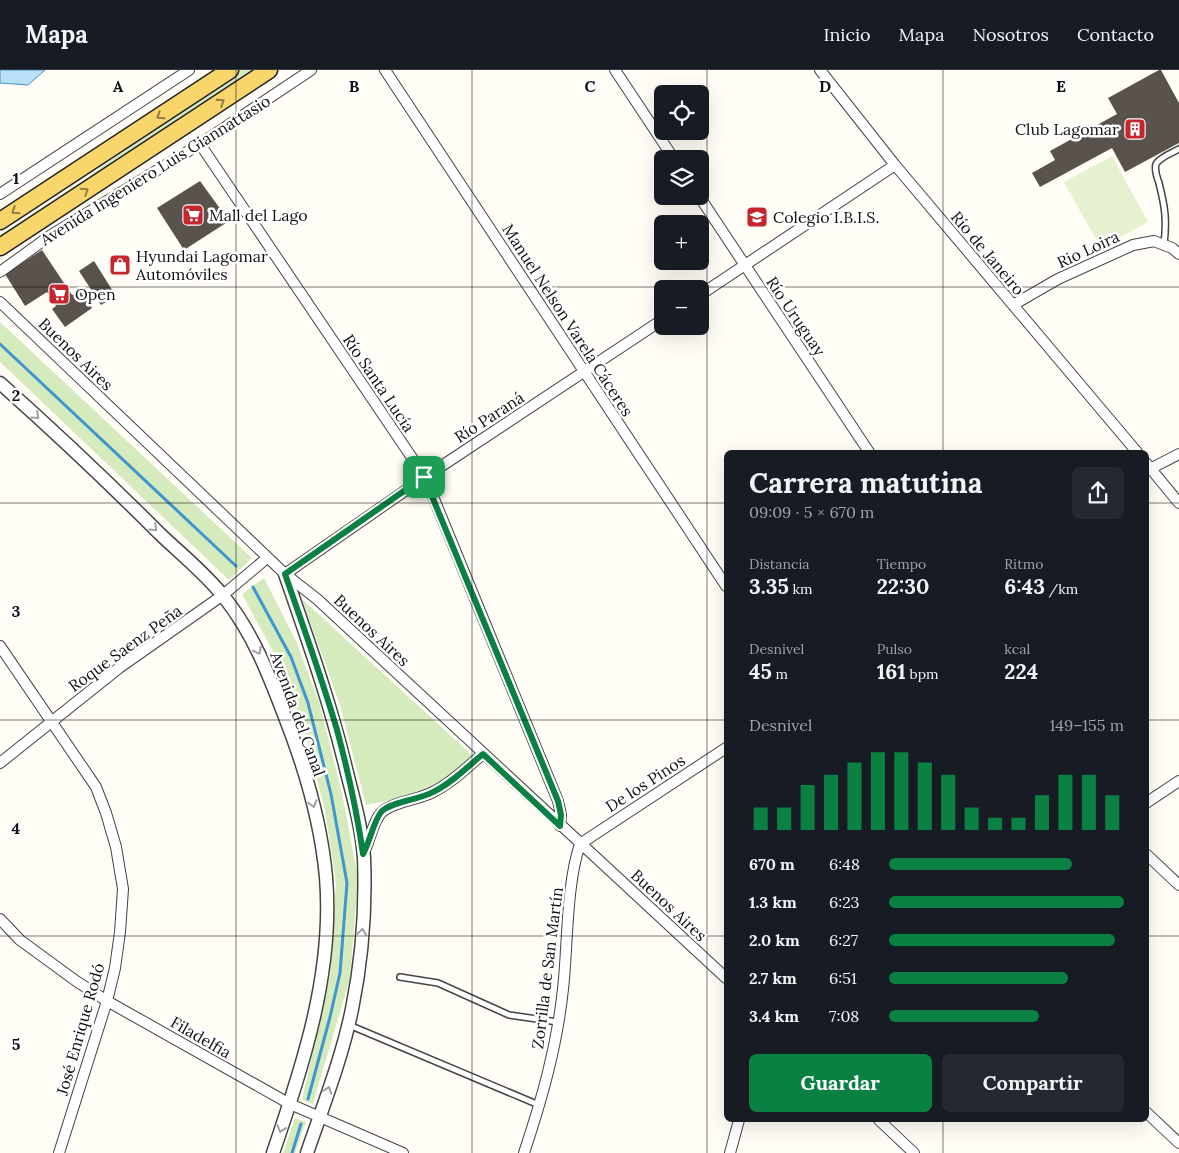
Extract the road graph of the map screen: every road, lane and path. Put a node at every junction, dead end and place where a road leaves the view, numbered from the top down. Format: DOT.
graph roads {
  1 [pos="189,70"];
  2 [pos="230,70"];
  3 [pos="269,70"];
  4 [pos="311,70"];
  5 [pos="385,70"];
  6 [pos="615,70"];
  7 [pos="820,70"];
  8 [pos="200,144"];
  9 [pos="1179,149"];
  10 [pos="668,150"];
  11 [pos="895,165"];
  12 [pos="0,194"];
  13 [pos="705,205"];
  14 [pos="55,211"];
  15 [pos="0,221"];
  16 [pos="51,235"];
  17 [pos="1164,245"];
  18 [pos="0,247"];
  19 [pos="1179,254"];
  20 [pos="744,266"];
  21 [pos="0,272"];
  22 [pos="709,289"];
  23 [pos="0,302"];
  24 [pos="1013,305"];
  25 [pos="654,325"];
  26 [pos="584,372"];
  27 [pos="0,383"];
  28 [pos="868,450"];
  29 [pos="1135,450"];
  30 [pos="1179,454"];
  31 [pos="1149,467"];
  32 [pos="1149,468"];
  33 [pos="424,477"];
  34 [pos="1179,503"];
  35 [pos="267,558"];
  36 [pos="285,574"];
  37 [pos="724,583"];
  38 [pos="223,595"];
  39 [pos="0,646"];
  40 [pos="52,721"];
  41 [pos="724,749"];
  42 [pos="483,754"];
  43 [pos="0,762"];
  44 [pos="1179,781"];
  45 [pos="1149,801"];
  46 [pos="560,826"];
  47 [pos="580,844"];
  48 [pos="363,854"];
  49 [pos="1149,857"];
  50 [pos="1179,885"];
  51 [pos="0,918"];
  52 [pos="724,976"];
  53 [pos="400,977"];
  54 [pos="107,1001"];
  55 [pos="558,1022"];
  56 [pos="348,1024"];
  57 [pos="290,1104"];
  58 [pos="540,1105"];
  59 [pos="1149,1115"];
  60 [pos="319,1117"];
  61 [pos="738,1122"];
  62 [pos="881,1122"];
  63 [pos="1179,1143"];
  64 [pos="59,1153"];
  65 [pos="273,1153"];
  66 [pos="307,1153"];
  67 [pos="404,1153"];
  68 [pos="524,1153"];
  69 [pos="730,1153"];
  70 [pos="914,1153"];
  1 -- 12 [label="street"];
  2 -- 15 [label="main road, one-way"];
  14 -- 3 [label="main road, Avenida Ingeniero Luis Giannattasio, one-way"];
  4 -- 8 [label="street, Avenida Ingeniero Luis Giannattasio"];
  5 -- 26 [label="street, Manuel Nelson Varela Cáceres"];
  6 -- 10 [label="street"];
  7 -- 11 [label="street, Río de Janeiro"];
  8 -- 16 [label="street, Avenida Ingeniero Luis Giannattasio"];
  8 -- 33 [label="street, Río Santa Lucía"];
  9 -- 17 [label="lane"];
  11 -- 20 [label="street"];
  11 -- 24 [label="street, Río de Janeiro"];
  13 -- 20 [label="street, Río Uruguay"];
  14 -- 16 [label="street"];
  14 -- 18 [label="main road, Avenida Ingeniero Luis Giannattasio"];
  16 -- 21 [label="street, Avenida Ingeniero Luis Giannattasio"];
  17 -- 19 [label="street, Rio Loira"];
  17 -- 24 [label="street, Rio Loira"];
  20 -- 22 [label="street"];
  20 -- 28 [label="street, Río Uruguay"];
  23 -- 35 [label="street, Buenos Aires"];
  24 -- 29 [label="street, Río de Janeiro"];
  25 -- 26 [label="street, Río Paraná"];
  26 -- 33 [label="street, Río Paraná"];
  26 -- 37 [label="street, Manuel Nelson Varela Cáceres"];
  27 -- 38 [label="street, Avenida del Canal, one-way"];
  30 -- 31 [label="street"];
  32 -- 34 [label="street"];
  33 -- 36 [label="street, Río Paraná"];
  33 -- 46 [label="street, Río Santa Lucía"];
  35 -- 36 [label="street, Buenos Aires"];
  35 -- 38 [label="street, Roque Saenz Peña"];
  36 -- 42 [label="street, Buenos Aires"];
  36 -- 48 [label="street, Avenida del Canal"];
  38 -- 40 [label="street, Roque Saenz Peña"];
  38 -- 57 [label="street, Avenida del Canal, one-way"];
  39 -- 40 [label="street, José Enrique Rodó"];
  40 -- 43 [label="street, Roque Saenz Peña"];
  40 -- 54 [label="street, José Enrique Rodó"];
  41 -- 47 [label="street, De los Pinos"];
  42 -- 46 [label="street, Buenos Aires"];
  42 -- 48 [label="street"];
  44 -- 45 [label="street"];
  46 -- 47 [label="street, Buenos Aires"];
  47 -- 52 [label="street, Buenos Aires"];
  47 -- 55 [label="street, Zorrilla de San Martín"];
  56 -- 48 [label="street, Avenida del Canal, one-way"];
  49 -- 50 [label="street"];
  51 -- 54 [label="street, Filadelfia"];
  53 -- 55 [label="lane"];
  54 -- 57 [label="street, Filadelfia"];
  54 -- 64 [label="street, José Enrique Rodó"];
  55 -- 58 [label="street, Zorrilla de San Martín"];
  56 -- 58 [label="lane"];
  60 -- 56 [label="street, Avenida del Canal, one-way"];
  57 -- 60 [label="street, Filadelfia"];
  57 -- 65 [label="street, Avenida del Canal, one-way"];
  58 -- 68 [label="street, Zorrilla de San Martín"];
  59 -- 63 [label="street"];
  60 -- 66 [label="street, Avenida del Canal"];
  60 -- 67 [label="street, Filadelfia"];
  61 -- 69 [label="street"];
  62 -- 70 [label="street"];
}
